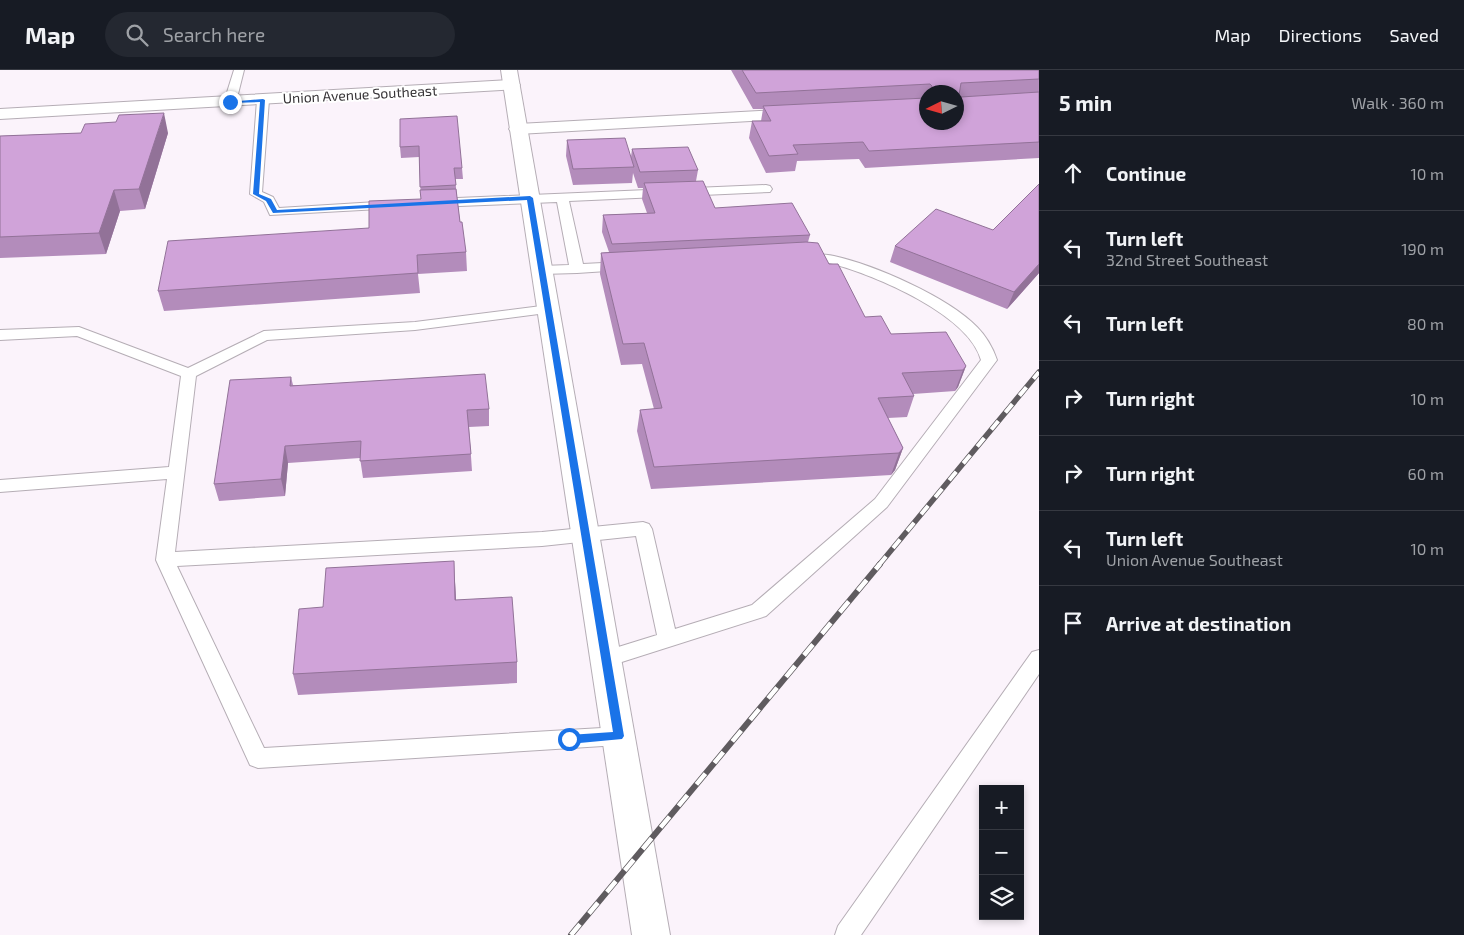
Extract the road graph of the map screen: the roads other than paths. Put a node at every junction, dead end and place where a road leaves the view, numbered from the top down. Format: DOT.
graph roads {
  1 [pos="239,70"];
  2 [pos="510,78"];
  3 [pos="263,100"];
  4 [pos="230,102"];
  5 [pos="817,113"];
  6 [pos="0,114"];
  7 [pos="518,129"];
  8 [pos="766,189"];
  9 [pos="562,197"];
  10 [pos="530,198"];
  11 [pos="421,204"];
  12 [pos="402,205"];
  13 [pos="792,258"];
  14 [pos="636,266"];
  15 [pos="577,268"];
  16 [pos="542,270"];
  17 [pos="549,309"];
  18 [pos="0,335"];
  19 [pos="189,374"];
  20 [pos="177,472"];
  21 [pos="0,486"];
  22 [pos="585,536"];
  23 [pos="165,560"];
  24 [pos="668,640"];
  25 [pos="1039,658"];
  26 [pos="606,659"];
  27 [pos="619,736"];
  28 [pos="651,935"];
  29 [pos="847,935"];
  1 -- 4 [label="lane"];
  2 -- 3 [label="street, Union Avenue Southeast"];
  2 -- 7 [label="street"];
  3 -- 4 [label="street, Union Avenue Southeast"];
  3 -- 12 [label="lane"];
  4 -- 6 [label="street, Union Avenue Southeast"];
  5 -- 7 [label="street"];
  7 -- 10 [label="street"];
  8 -- 9 [label="lane"];
  9 -- 10 [label="lane"];
  9 -- 15 [label="lane"];
  10 -- 11 [label="lane"];
  10 -- 16 [label="street"];
  13 -- 24 [label="lane"];
  14 -- 15 [label="lane"];
  15 -- 16 [label="lane"];
  16 -- 17 [label="street"];
  17 -- 19 [label="lane"];
  17 -- 22 [label="street"];
  18 -- 19 [label="lane"];
  19 -- 20 [label="lane"];
  20 -- 21 [label="lane"];
  20 -- 23 [label="lane"];
  22 -- 23 [label="lane"];
  22 -- 24 [label="lane"];
  22 -- 26 [label="street"];
  23 -- 27 [label="lane"];
  24 -- 26 [label="lane"];
  25 -- 29 [label="lane"];
  26 -- 27 [label="street"];
  27 -- 28 [label="street"];
}
